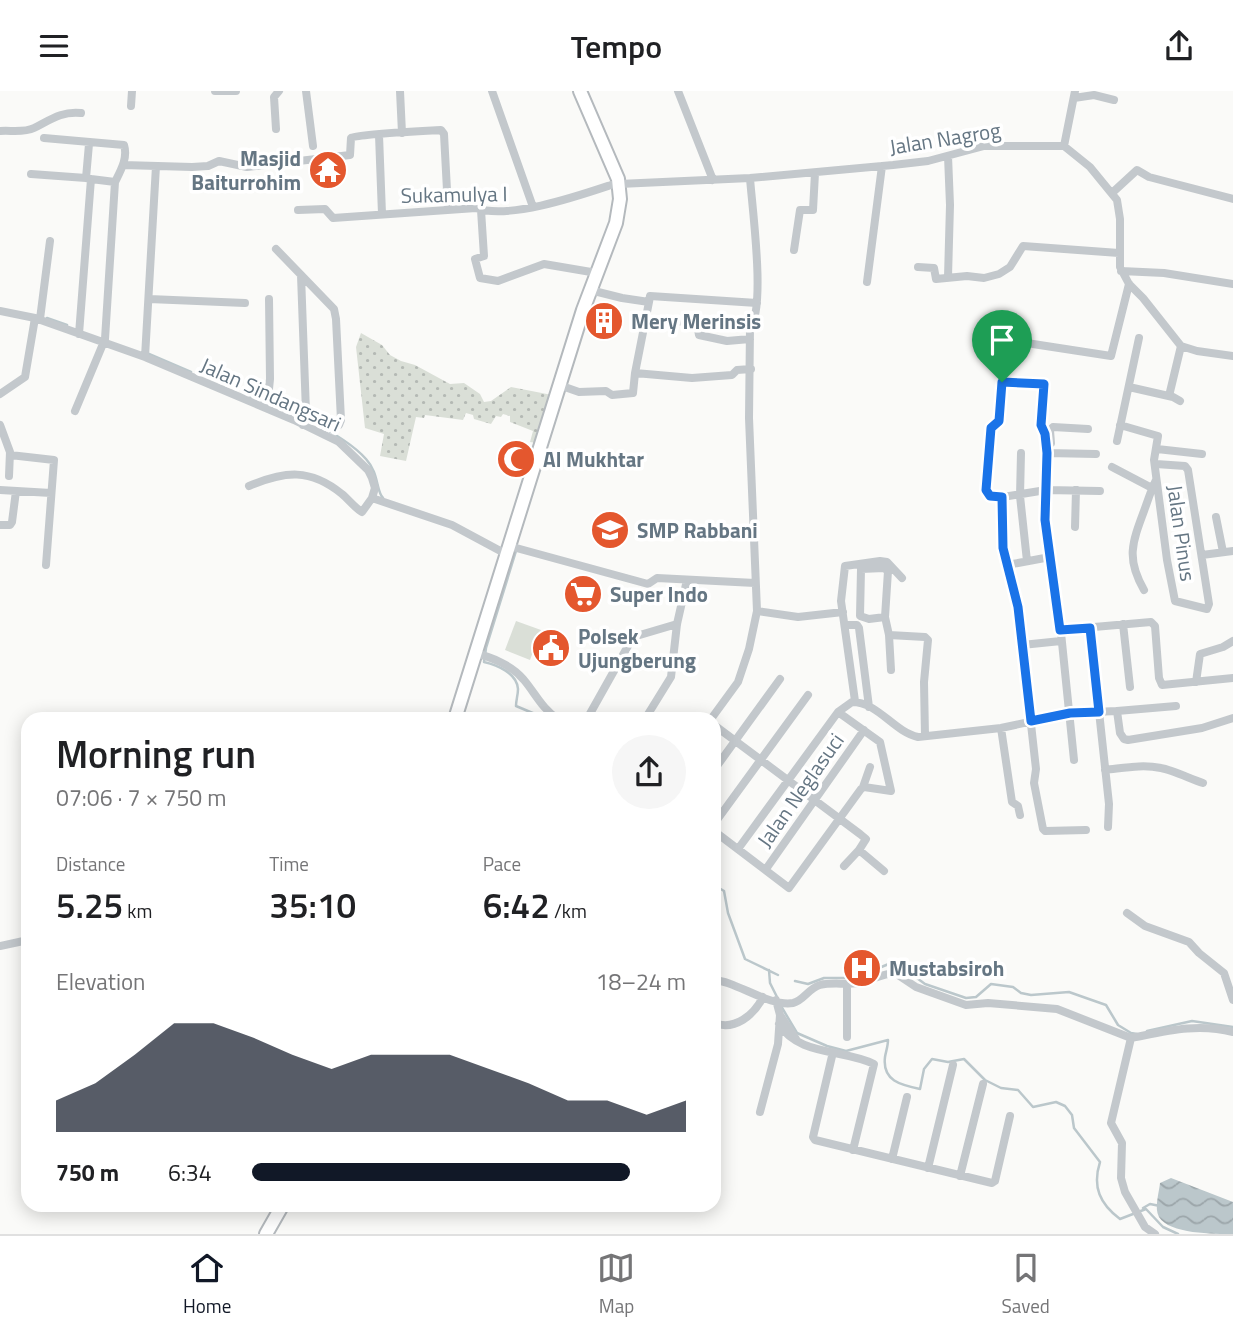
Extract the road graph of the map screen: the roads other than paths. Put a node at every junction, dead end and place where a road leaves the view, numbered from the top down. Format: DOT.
graph roads {
  1 [pos="132,91"];
  2 [pos="215,91"];
  3 [pos="236,91"];
  4 [pos="279,91"];
  5 [pos="306,91"];
  6 [pos="400,91"];
  7 [pos="492,91"];
  8 [pos="573,91"];
  9 [pos="580,91"];
  10 [pos="678,91"];
  11 [pos="1074,94"];
  12 [pos="1114,100"];
  13 [pos="131,106"];
  14 [pos="80,113"];
  15 [pos="276,129"];
  16 [pos="0,131"];
  17 [pos="402,133"];
  18 [pos="380,135"];
  19 [pos="44,138"];
  20 [pos="89,144"];
  21 [pos="313,146"];
  22 [pos="1064,146"];
  23 [pos="948,156"];
  24 [pos="123,165"];
  25 [pos="156,166"];
  26 [pos="882,166"];
  27 [pos="815,173"];
  28 [pos="31,174"];
  29 [pos="750,178"];
  30 [pos="88,179"];
  31 [pos="713,180"];
  32 [pos="115,182"];
  33 [pos="615,184"];
  34 [pos="1112,193"];
  35 [pos="1233,199"];
  36 [pos="533,207"];
  37 [pos="448,209"];
  38 [pos="298,210"];
  39 [pos="481,210"];
  40 [pos="382,214"];
  41 [pos="50,241"];
  42 [pos="276,249"];
  43 [pos="794,250"];
  44 [pos="1119,253"];
  45 [pos="918,267"];
  46 [pos="1121,271"];
  47 [pos="597,273"];
  48 [pos="301,275"];
  49 [pos="948,277"];
  50 [pos="867,282"];
  51 [pos="1129,284"];
  52 [pos="1233,284"];
  53 [pos="590,290"];
  54 [pos="314,291"];
  55 [pos="301,294"];
  56 [pos="149,299"];
  57 [pos="269,299"];
  58 [pos="649,302"];
  59 [pos="245,303"];
  60 [pos="757,303"];
  61 [pos="0,311"];
  62 [pos="38,319"];
  63 [pos="664,320"];
  64 [pos="79,334"];
  65 [pos="1139,338"];
  66 [pos="750,339"];
  67 [pos="103,344"];
  68 [pos="1181,346"];
  69 [pos="145,355"];
  70 [pos="1233,356"];
  71 [pos="751,369"];
  72 [pos="635,373"];
  73 [pos="1002,382"];
  74 [pos="559,386"];
  75 [pos="1129,387"];
  76 [pos="0,394"];
  77 [pos="1169,396"];
  78 [pos="1180,401"];
  79 [pos="268,405"];
  80 [pos="75,411"];
  81 [pos="304,419"];
  82 [pos="0,425"];
  83 [pos="1120,425"];
  84 [pos="1088,429"];
  85 [pos="1117,441"];
  86 [pos="1157,449"];
  87 [pos="1021,453"];
  88 [pos="1049,453"];
  89 [pos="1096,454"];
  90 [pos="1202,454"];
  91 [pos="10,455"];
  92 [pos="1156,464"];
  93 [pos="1112,467"];
  94 [pos="9,477"];
  95 [pos="1154,484"];
  96 [pos="249,486"];
  97 [pos="0,490"];
  98 [pos="1046,490"];
  99 [pos="1076,490"];
  100 [pos="16,491"];
  101 [pos="1100,491"];
  102 [pos="51,493"];
  103 [pos="1020,496"];
  104 [pos="1002,497"];
  105 [pos="372,498"];
  106 [pos="1216,517"];
  107 [pos="5,525"];
  108 [pos="1075,527"];
  109 [pos="508,550"];
  110 [pos="1233,551"];
  111 [pos="1223,552"];
  112 [pos="1202,555"];
  113 [pos="1049,557"];
  114 [pos="1027,561"];
  115 [pos="46,565"];
  116 [pos="1007,565"];
  117 [pos="902,578"];
  118 [pos="687,580"];
  119 [pos="755,583"];
  120 [pos="1144,590"];
  121 [pos="758,611"];
  122 [pos="843,612"];
  123 [pos="885,617"];
  124 [pos="677,624"];
  125 [pos="1123,624"];
  126 [pos="848,625"];
  127 [pos="1090,628"];
  128 [pos="1060,630"];
  129 [pos="889,635"];
  130 [pos="1061,641"];
  131 [pos="1233,641"];
  132 [pos="1022,645"];
  133 [pos="481,655"];
  134 [pos="891,670"];
  135 [pos="1233,678"];
  136 [pos="780,680"];
  137 [pos="1196,682"];
  138 [pos="1130,687"];
  139 [pos="808,695"];
  140 [pos="855,701"];
  141 [pos="1176,706"];
  142 [pos="869,707"];
  143 [pos="1117,711"];
  144 [pos="457,712"];
  145 [pos="548,712"];
  146 [pos="591,712"];
  147 [pos="649,712"];
  148 [pos="716,712"];
  149 [pos="838,712"];
  150 [pos="1099,712"];
  151 [pos="1070,713"];
  152 [pos="1233,718"];
  153 [pos="1031,721"];
  154 [pos="1001,728"];
  155 [pos="721,730"];
  156 [pos="864,730"];
  157 [pos="925,736"];
  158 [pos="735,741"];
  159 [pos="721,760"];
  160 [pos="760,760"];
  161 [pos="1074,760"];
  162 [pos="870,767"];
  163 [pos="1105,771"];
  164 [pos="788,780"];
  165 [pos="1203,783"];
  166 [pos="863,787"];
  167 [pos="815,800"];
  168 [pos="721,814"];
  169 [pos="1020,815"];
  170 [pos="841,817"];
  171 [pos="1108,827"];
  172 [pos="1086,830"];
  173 [pos="721,836"];
  174 [pos="738,849"];
  175 [pos="859,850"];
  176 [pos="844,866"];
  177 [pos="766,870"];
  178 [pos="884,871"];
  179 [pos="1127,913"];
  180 [pos="21,942"];
  181 [pos="0,946"];
  182 [pos="721,981"];
  183 [pos="847,984"];
  184 [pos="763,997"];
  185 [pos="1233,1000"];
  186 [pos="779,1001"];
  187 [pos="779,1020"];
  188 [pos="721,1025"];
  189 [pos="1233,1032"];
  190 [pos="847,1037"];
  191 [pos="1131,1038"];
  192 [pos="833,1052"];
  193 [pos="953,1065"];
  194 [pos="983,1084"];
  195 [pos="908,1097"];
  196 [pos="760,1112"];
  197 [pos="1010,1116"];
  198 [pos="853,1150"];
  199 [pos="892,1159"];
  200 [pos="928,1168"];
  201 [pos="960,1176"];
  202 [pos="279,1212"];
  203 [pos="267,1234"];
  204 [pos="1155,1234"];
  1 -- 13 [label="street"];
  2 -- 3 [label="street"];
  4 -- 15 [label="street"];
  5 -- 21 [label="street"];
  6 -- 17 [label="street"];
  7 -- 36 [label="street"];
  8 -- 33 [label="highway"];
  9 -- 33 [label="highway"];
  10 -- 31 [label="street"];
  11 -- 12 [label="street"];
  11 -- 22 [label="street"];
  14 -- 16 [label="street"];
  17 -- 18 [label="street"];
  17 -- 37 [label="street"];
  18 -- 25 [label="street"];
  18 -- 40 [label="street"];
  19 -- 20 [label="street"];
  20 -- 24 [label="street"];
  20 -- 30 [label="street"];
  22 -- 23 [label="street, Jalan Nagrog"];
  22 -- 34 [label="street"];
  23 -- 26 [label="street, Jalan Nagrog"];
  23 -- 49 [label="street"];
  24 -- 25 [label="street"];
  24 -- 32 [label="street"];
  25 -- 56 [label="street"];
  26 -- 27 [label="street, Jalan Nagrog"];
  26 -- 50 [label="street"];
  27 -- 29 [label="street, Jalan Nagrog"];
  27 -- 43 [label="street"];
  28 -- 30 [label="street"];
  29 -- 31 [label="street, Jalan Nagrog"];
  29 -- 60 [label="street"];
  30 -- 32 [label="street"];
  30 -- 64 [label="street"];
  31 -- 33 [label="street, Jalan Nagrog"];
  32 -- 67 [label="street"];
  33 -- 36 [label="street, Sukamulya I"];
  33 -- 47 [label="highway"];
  34 -- 35 [label="street"];
  34 -- 44 [label="street"];
  36 -- 39 [label="street, Sukamulya I"];
  37 -- 39 [label="street, Sukamulya I"];
  37 -- 40 [label="street, Sukamulya I"];
  38 -- 40 [label="street, Sukamulya I"];
  39 -- 47 [label="street"];
  41 -- 62 [label="street"];
  42 -- 48 [label="street"];
  44 -- 46 [label="street"];
  44 -- 49 [label="street"];
  45 -- 49 [label="street"];
  46 -- 51 [label="street"];
  46 -- 52 [label="street"];
  47 -- 53 [label="highway"];
  48 -- 54 [label="street"];
  48 -- 55 [label="street"];
  51 -- 68 [label="street"];
  51 -- 73 [label="street"];
  53 -- 58 [label="street"];
  53 -- 74 [label="highway"];
  54 -- 55 [label="street"];
  54 -- 81 [label="street"];
  55 -- 81 [label="street"];
  56 -- 59 [label="street"];
  56 -- 69 [label="street"];
  57 -- 79 [label="street"];
  58 -- 60 [label="street"];
  58 -- 72 [label="street"];
  60 -- 66 [label="street"];
  61 -- 62 [label="street, Jalan Sindangsari"];
  62 -- 64 [label="street, Jalan Sindangsari"];
  62 -- 76 [label="street"];
  63 -- 66 [label="street"];
  64 -- 67 [label="street, Jalan Sindangsari"];
  65 -- 75 [label="street"];
  66 -- 71 [label="street"];
  67 -- 69 [label="street, Jalan Sindangsari"];
  67 -- 80 [label="street"];
  68 -- 70 [label="street"];
  68 -- 77 [label="street"];
  69 -- 79 [label="street, Jalan Sindangsari"];
  71 -- 72 [label="street"];
  71 -- 119 [label="street"];
  72 -- 74 [label="street"];
  73 -- 88 [label="street"];
  73 -- 104 [label="street"];
  74 -- 109 [label="highway"];
  75 -- 77 [label="street"];
  75 -- 83 [label="street"];
  77 -- 78 [label="street"];
  79 -- 81 [label="street, Jalan Sindangsari"];
  81 -- 105 [label="street, Jalan Sindangsari"];
  82 -- 91 [label="street"];
  83 -- 85 [label="street"];
  83 -- 86 [label="street"];
  84 -- 88 [label="street"];
  86 -- 90 [label="street"];
  86 -- 92 [label="street, Jalan Pinus"];
  87 -- 103 [label="street"];
  88 -- 89 [label="street"];
  88 -- 98 [label="street"];
  91 -- 94 [label="street"];
  91 -- 102 [label="street"];
  92 -- 95 [label="street, Jalan Pinus"];
  92 -- 112 [label="street"];
  93 -- 95 [label="street"];
  95 -- 112 [label="street, Jalan Pinus"];
  95 -- 120 [label="street"];
  96 -- 105 [label="street"];
  97 -- 100 [label="street"];
  98 -- 99 [label="street"];
  98 -- 103 [label="street"];
  98 -- 113 [label="street"];
  99 -- 101 [label="street"];
  99 -- 108 [label="street"];
  100 -- 102 [label="street"];
  100 -- 107 [label="street"];
  102 -- 115 [label="street"];
  103 -- 104 [label="street"];
  103 -- 114 [label="street"];
  104 -- 116 [label="street"];
  105 -- 109 [label="street"];
  106 -- 111 [label="street"];
  109 -- 118 [label="street"];
  109 -- 133 [label="highway"];
  110 -- 111 [label="street"];
  111 -- 112 [label="street"];
  113 -- 114 [label="street"];
  113 -- 128 [label="street"];
  114 -- 116 [label="street"];
  116 -- 132 [label="street"];
  117 -- 122 [label="street"];
  118 -- 119 [label="street"];
  118 -- 124 [label="street"];
  119 -- 121 [label="street"];
  121 -- 122 [label="street"];
  121 -- 148 [label="street"];
  122 -- 140 [label="street"];
  123 -- 123 [label="street"];
  123 -- 129 [label="street"];
  124 -- 146 [label="street"];
  124 -- 147 [label="street"];
  125 -- 127 [label="street"];
  125 -- 137 [label="street"];
  125 -- 138 [label="street"];
  126 -- 142 [label="street"];
  127 -- 128 [label="street"];
  127 -- 150 [label="street"];
  128 -- 130 [label="street"];
  129 -- 134 [label="street"];
  129 -- 157 [label="street"];
  130 -- 132 [label="street"];
  130 -- 151 [label="street"];
  131 -- 137 [label="street"];
  132 -- 153 [label="street"];
  133 -- 144 [label="highway"];
  133 -- 145 [label="street"];
  135 -- 137 [label="street"];
  136 -- 158 [label="street"];
  139 -- 160 [label="street"];
  140 -- 142 [label="street"];
  140 -- 149 [label="street"];
  141 -- 143 [label="street"];
  142 -- 157 [label="street"];
  143 -- 150 [label="street"];
  143 -- 152 [label="street"];
  149 -- 156 [label="street"];
  149 -- 164 [label="street"];
  150 -- 151 [label="street"];
  150 -- 163 [label="street"];
  151 -- 153 [label="street"];
  151 -- 161 [label="street"];
  153 -- 154 [label="street"];
  153 -- 172 [label="street"];
  154 -- 157 [label="street"];
  154 -- 169 [label="street"];
  155 -- 158 [label="street"];
  156 -- 166 [label="street"];
  156 -- 167 [label="street, Jalan Neglasuci"];
  158 -- 159 [label="street"];
  158 -- 160 [label="street"];
  160 -- 164 [label="street"];
  160 -- 168 [label="street"];
  162 -- 166 [label="street"];
  163 -- 165 [label="street"];
  163 -- 171 [label="street"];
  164 -- 167 [label="street"];
  164 -- 174 [label="street"];
  166 -- 170 [label="street"];
  167 -- 170 [label="street"];
  167 -- 177 [label="street, Jalan Neglasuci"];
  170 -- 175 [label="street"];
  170 -- 177 [label="street"];
  173 -- 174 [label="street"];
  174 -- 177 [label="street"];
  175 -- 176 [label="street"];
  175 -- 178 [label="street"];
  179 -- 185 [label="street"];
  180 -- 181 [label="street"];
  182 -- 184 [label="street"];
  183 -- 186 [label="street"];
  183 -- 190 [label="street"];
  183 -- 191 [label="street"];
  184 -- 186 [label="street"];
  184 -- 188 [label="street"];
  186 -- 187 [label="street"];
  187 -- 192 [label="street"];
  187 -- 196 [label="street"];
  189 -- 191 [label="street"];
  191 -- 204 [label="street"];
  192 -- 198 [label="street"];
  192 -- 198 [label="street"];
  193 -- 200 [label="street"];
  194 -- 201 [label="street"];
  195 -- 199 [label="street"];
  197 -- 201 [label="street"];
  198 -- 199 [label="street"];
  199 -- 200 [label="street"];
  200 -- 201 [label="street"];
  202 -- 203 [label="highway"];
}
